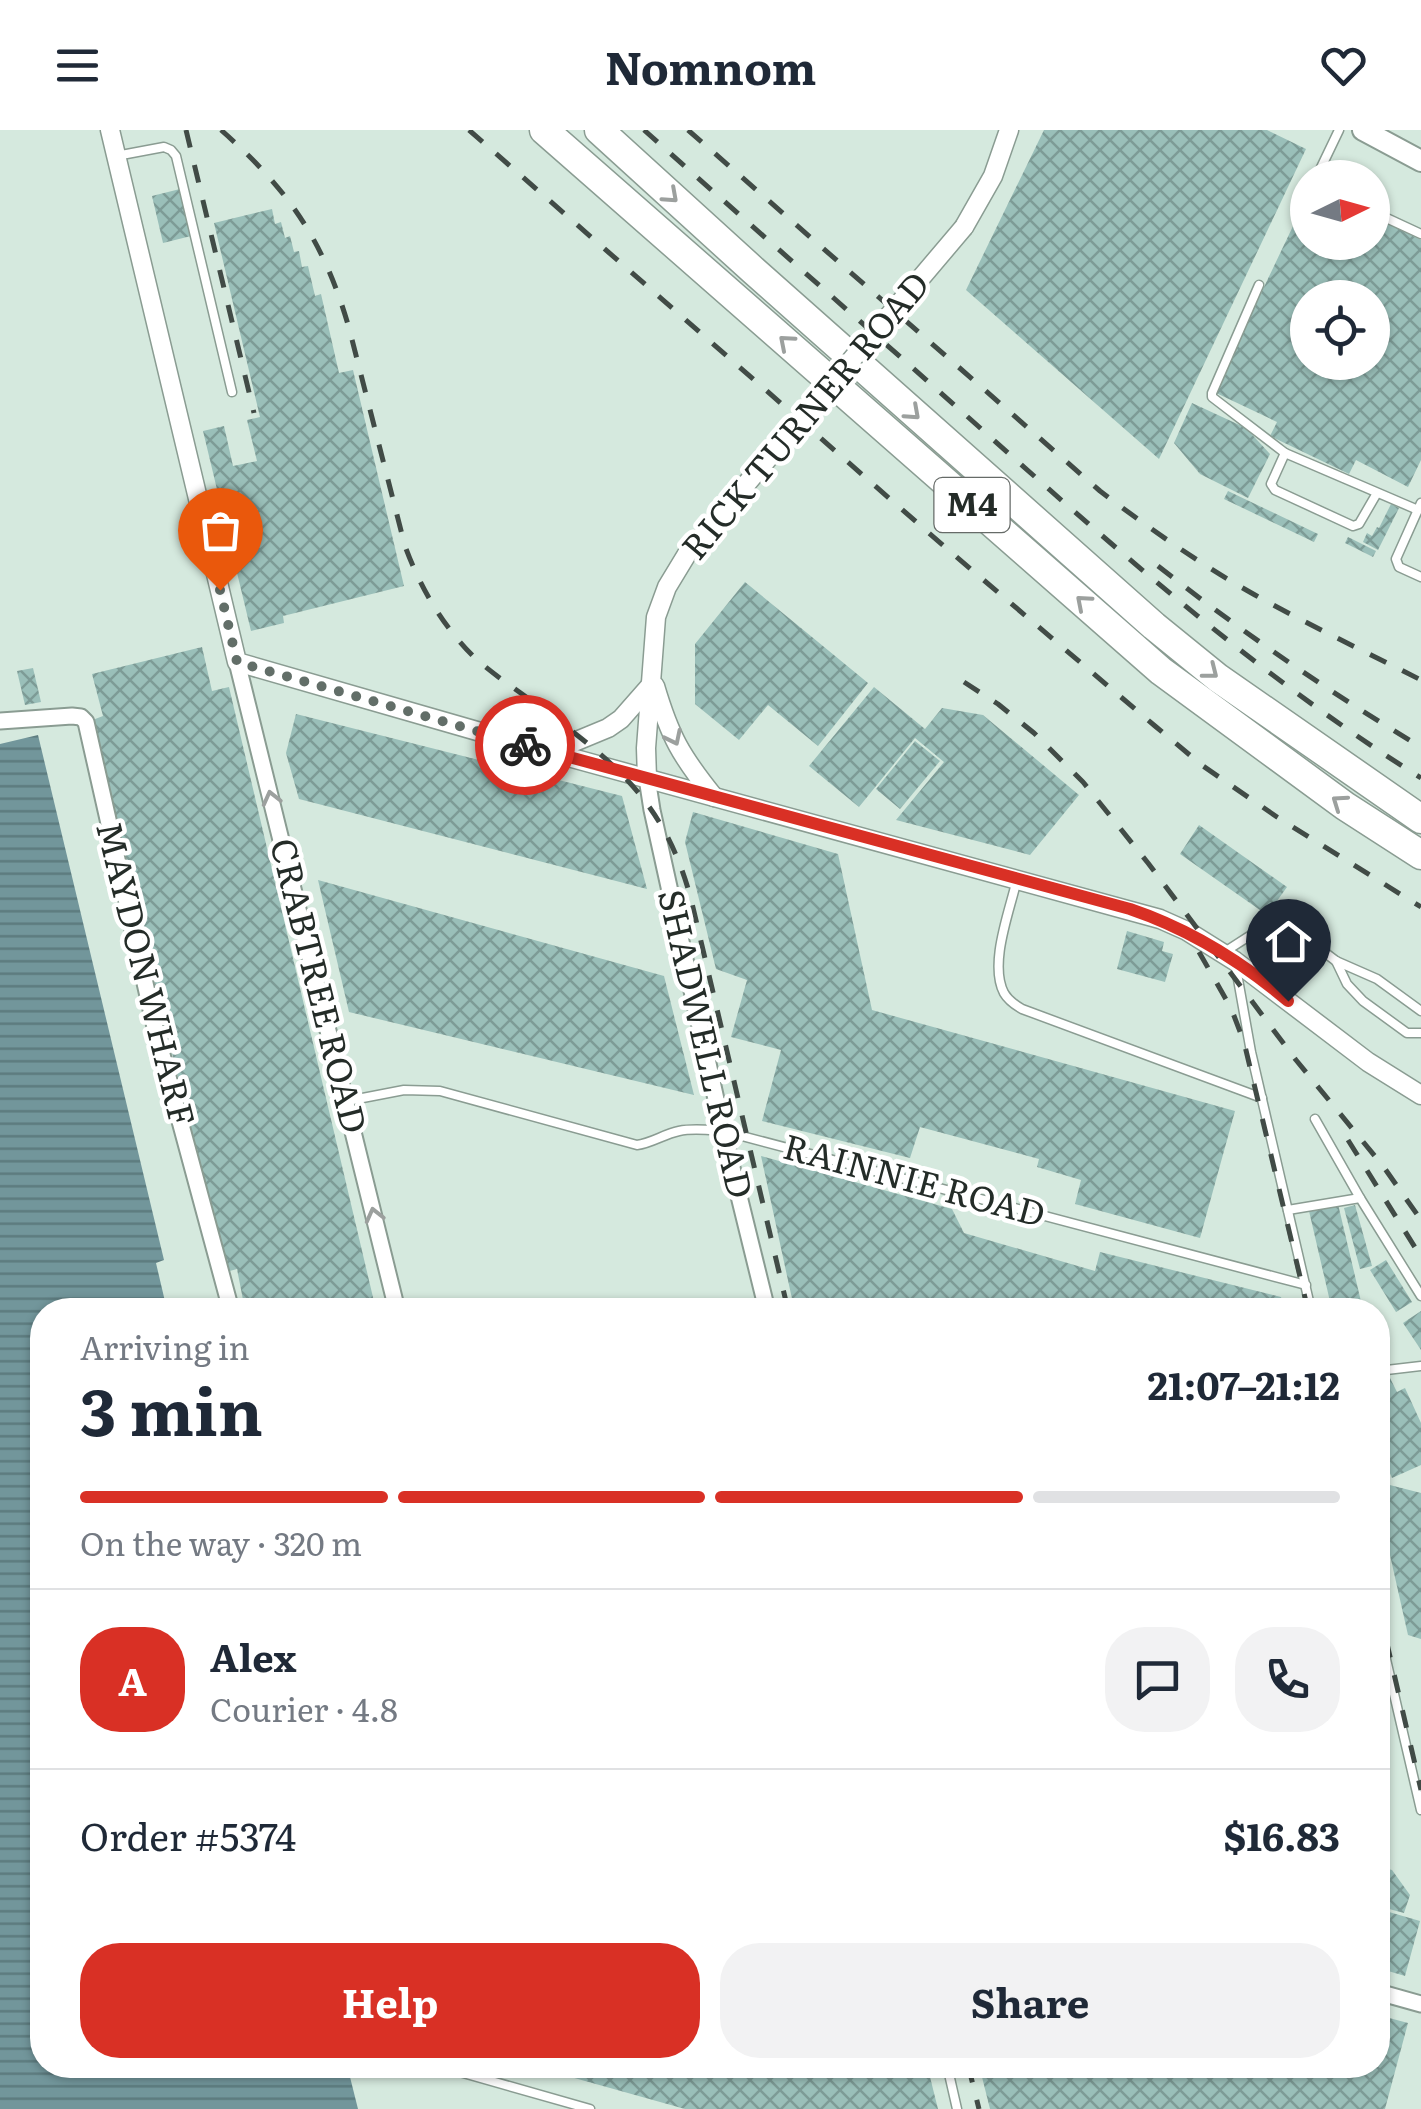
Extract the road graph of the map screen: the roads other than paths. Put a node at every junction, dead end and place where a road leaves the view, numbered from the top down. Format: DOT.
graph roads {
  1 [pos="110,130"];
  2 [pos="544,130"];
  3 [pos="599,130"];
  4 [pos="1009,130"];
  5 [pos="1339,130"];
  6 [pos="1363,130"];
  7 [pos="116,156"];
  8 [pos="1325,160"];
  9 [pos="1421,160"];
  10 [pos="1390,220"];
  11 [pos="1421,234"];
  12 [pos="1260,286"];
  13 [pos="232,392"];
  14 [pos="1285,453"];
  15 [pos="1377,493"];
  16 [pos="1419,507"];
  17 [pos="1421,577"];
  18 [pos="237,662"];
  19 [pos="650,678"];
  20 [pos="0,720"];
  21 [pos="550,752"];
  22 [pos="647,778"];
  23 [pos="714,797"];
  24 [pos="1421,820"];
  25 [pos="1421,855"];
  26 [pos="1017,878"];
  27 [pos="1229,957"];
  28 [pos="1336,961"];
  29 [pos="1421,1011"];
  30 [pos="1421,1033"];
  31 [pos="1421,1094"];
  32 [pos="1262,1098"];
  33 [pos="347,1101"];
  34 [pos="1315,1119"];
  35 [pos="724,1131"];
  36 [pos="1360,1198"];
  37 [pos="1288,1210"];
  38 [pos="1306,1285"];
  39 [pos="1421,1296"];
  40 [pos="228,1298"];
  41 [pos="394,1298"];
  42 [pos="764,1298"];
  43 [pos="1309,1298"];
  44 [pos="1420,1368"];
  45 [pos="1390,1370"];
  46 [pos="1390,1685"];
  47 [pos="1421,1810"];
  48 [pos="1390,1995"];
  49 [pos="1421,2004"];
  50 [pos="482,2078"];
  51 [pos="949,2078"];
  52 [pos="587,2108"];
  53 [pos="957,2109"];
  1 -- 7 [label="street"];
  25 -- 2 [label="highway, M4, one-way"];
  3 -- 24 [label="highway, M4, one-way"];
  4 -- 19 [label="street, RICK TURNER ROAD, bridge"];
  5 -- 8 [label="lane"];
  6 -- 9 [label="main road"];
  7 -- 13 [label="lane"];
  7 -- 18 [label="street"];
  10 -- 11 [label="lane"];
  12 -- 14 [label="lane"];
  14 -- 15 [label="lane"];
  14 -- 15 [label="lane"];
  15 -- 16 [label="lane"];
  16 -- 17 [label="lane"];
  18 -- 21 [label="street"];
  33 -- 18 [label="street, CRABTREE ROAD, one-way"];
  19 -- 21 [label="street"];
  19 -- 22 [label="street, RICK TURNER ROAD"];
  19 -- 23 [label="street, one-way"];
  20 -- 40 [label="street, MAYDON WHARF"];
  21 -- 22 [label="street"];
  22 -- 23 [label="street"];
  22 -- 35 [label="street, SHADWELL ROAD"];
  23 -- 26 [label="street"];
  26 -- 27 [label="street"];
  26 -- 32 [label="lane"];
  27 -- 28 [label="lane"];
  27 -- 31 [label="street"];
  27 -- 32 [label="lane"];
  28 -- 29 [label="lane"];
  28 -- 30 [label="lane"];
  32 -- 37 [label="lane"];
  33 -- 35 [label="lane, RAINNIE ROAD"];
  41 -- 33 [label="street, CRABTREE ROAD, one-way"];
  34 -- 36 [label="lane"];
  35 -- 38 [label="lane, RAINNIE ROAD"];
  35 -- 42 [label="street, SHADWELL ROAD"];
  36 -- 37 [label="lane"];
  36 -- 39 [label="lane"];
  37 -- 38 [label="lane"];
  38 -- 43 [label="lane"];
  44 -- 45 [label="lane"];
  46 -- 47 [label="lane"];
  48 -- 49 [label="street"];
  50 -- 52 [label="lane"];
  51 -- 53 [label="lane"];
}
